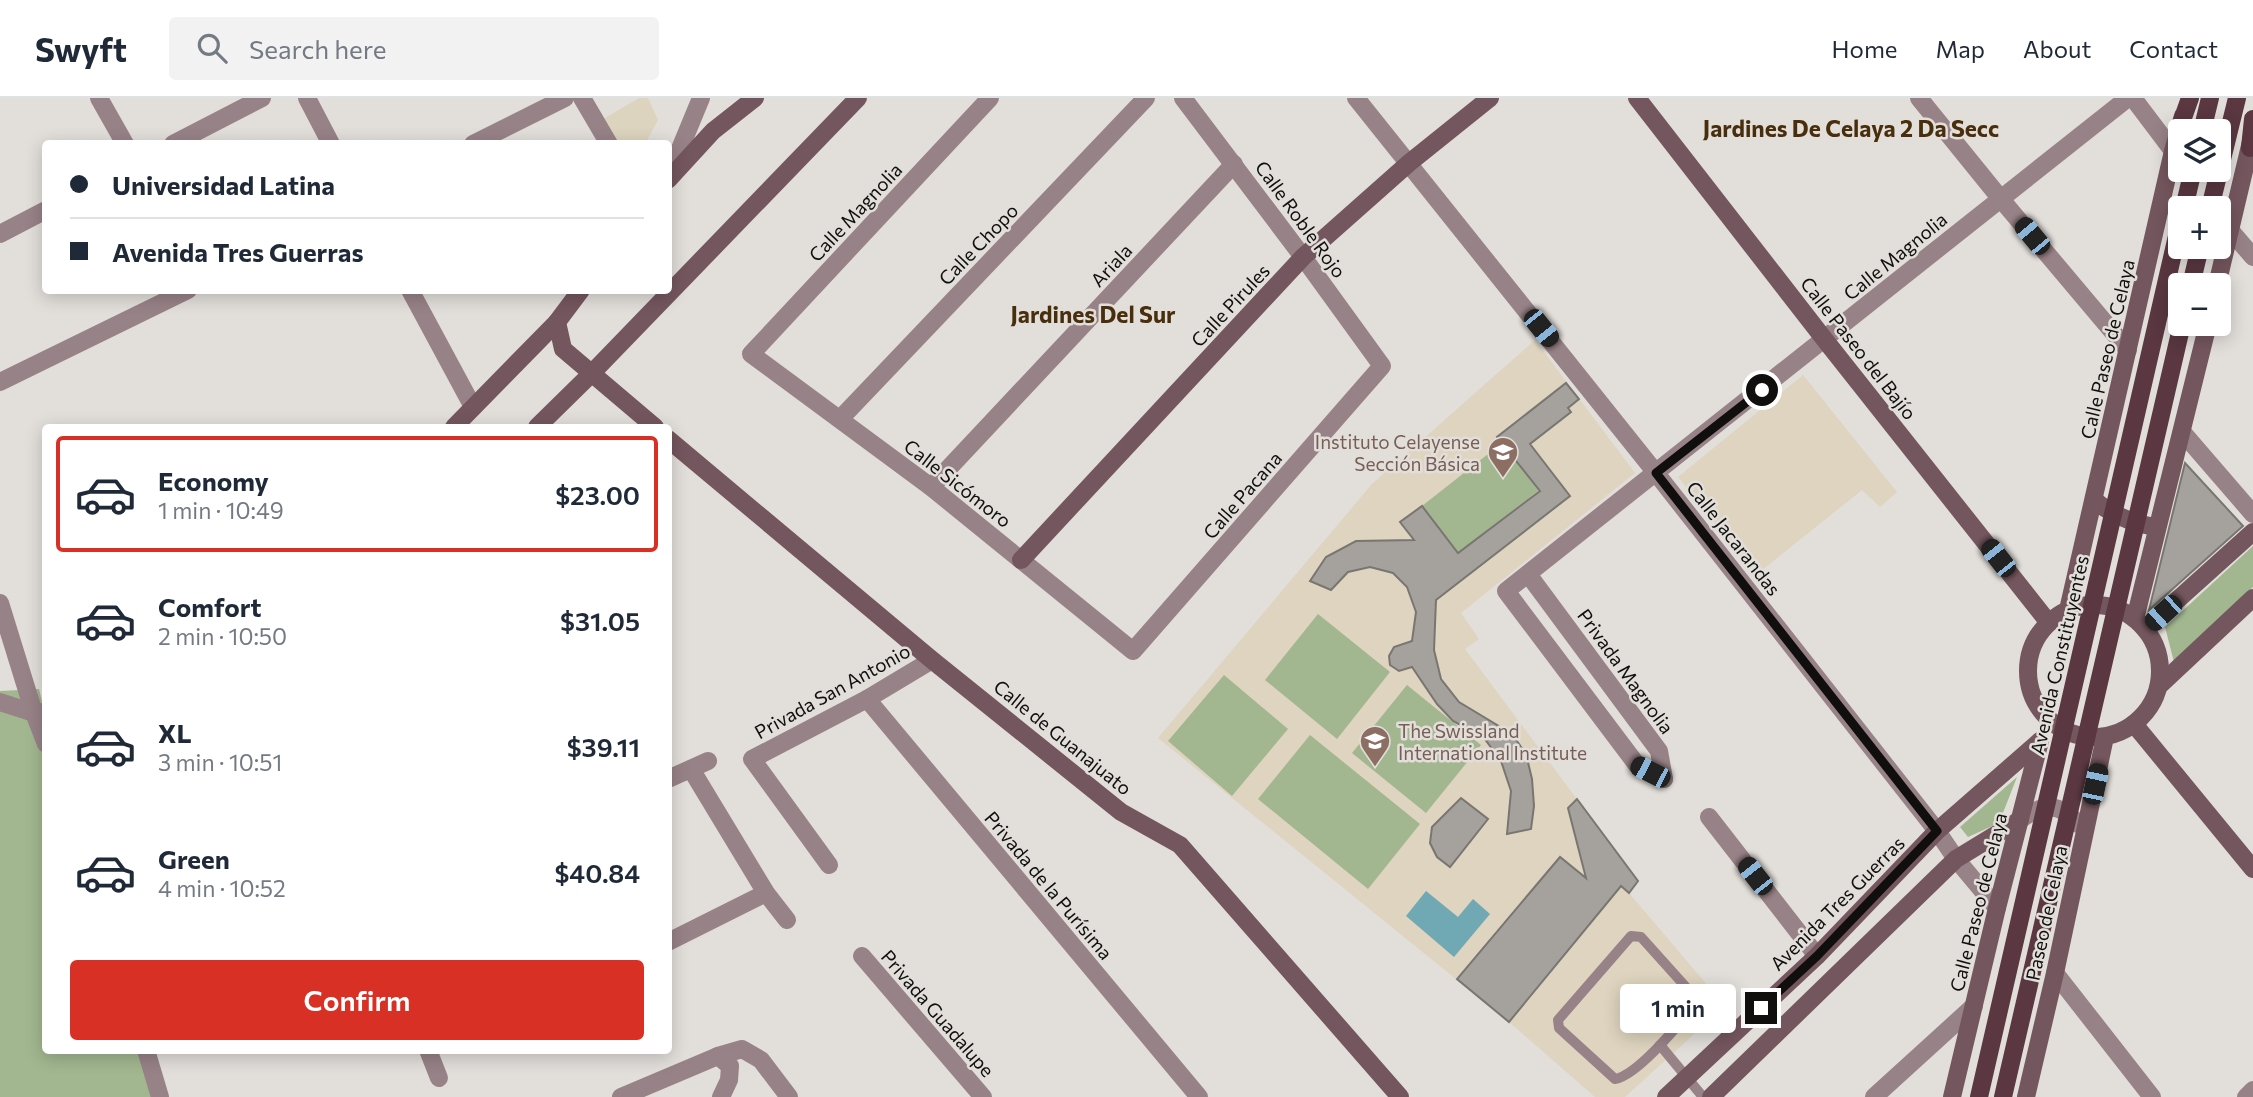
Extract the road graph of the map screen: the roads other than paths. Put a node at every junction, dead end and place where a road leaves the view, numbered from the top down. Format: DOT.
graph roads {
  1 [pos="99,98"];
  2 [pos="262,98"];
  3 [pos="307,98"];
  4 [pos="565,98"];
  5 [pos="582,98"];
  6 [pos="701,98"];
  7 [pos="755,98"];
  8 [pos="858,98"];
  9 [pos="990,98"];
  10 [pos="1146,98"];
  11 [pos="1183,98"];
  12 [pos="1356,98"];
  13 [pos="1490,98"];
  14 [pos="1637,98"];
  15 [pos="1919,98"];
  16 [pos="2128,98"];
  17 [pos="2133,98"];
  18 [pos="2189,98"];
  19 [pos="2210,98"];
  20 [pos="2237,98"];
  21 [pos="2182,119"];
  22 [pos="2205,119"];
  23 [pos="2253,119"];
  24 [pos="123,140"];
  25 [pos="181,140"];
  26 [pos="329,140"];
  27 [pos="481,140"];
  28 [pos="607,140"];
  29 [pos="2251,141"];
  30 [pos="2168,144"];
  31 [pos="1409,163"];
  32 [pos="1234,164"];
  33 [pos="672,169"];
  34 [pos="2168,173"];
  35 [pos="672,175"];
  36 [pos="2213,196"];
  37 [pos="2000,198"];
  38 [pos="42,212"];
  39 [pos="2231,226"];
  40 [pos="2231,231"];
  41 [pos="0,234"];
  42 [pos="1303,257"];
  43 [pos="2253,257"];
  44 [pos="2172,259"];
  45 [pos="672,291"];
  46 [pos="180,294"];
  47 [pos="412,294"];
  48 [pos="578,294"];
  49 [pos="669,294"];
  50 [pos="557,322"];
  51 [pos="2179,336"];
  52 [pos="2205,336"];
  53 [pos="1825,340"];
  54 [pos="2128,350"];
  55 [pos="751,354"];
  56 [pos="1382,366"];
  57 [pos="592,374"];
  58 [pos="0,382"];
  59 [pos="472,407"];
  60 [pos="841,419"];
  61 [pos="457,424"];
  62 [pos="540,424"];
  63 [pos="651,424"];
  64 [pos="2183,433"];
  65 [pos="672,442"];
  66 [pos="1656,473"];
  67 [pos="931,487"];
  68 [pos="2094,500"];
  69 [pos="2253,514"];
  70 [pos="2158,528"];
  71 [pos="2253,532"];
  72 [pos="1021,560"];
  73 [pos="1528,574"];
  74 [pos="2253,598"];
  75 [pos="0,603"];
  76 [pos="2068,610"];
  77 [pos="2049,623"];
  78 [pos="2140,624"];
  79 [pos="1133,651"];
  80 [pos="932,660"];
  81 [pos="1599,669"];
  82 [pos="2159,686"];
  83 [pos="1578,687"];
  84 [pos="867,699"];
  85 [pos="3,700"];
  86 [pos="40,712"];
  87 [pos="2046,718"];
  88 [pos="2134,724"];
  89 [pos="2105,737"];
  90 [pos="2040,741"];
  91 [pos="708,761"];
  92 [pos="691,769"];
  93 [pos="672,777"];
  94 [pos="1709,817"];
  95 [pos="2020,820"];
  96 [pos="1937,831"];
  97 [pos="2085,832"];
  98 [pos="1956,859"];
  99 [pos="829,865"];
  100 [pos="2253,869"];
  101 [pos="766,893"];
  102 [pos="1997,908"];
  103 [pos="787,920"];
  104 [pos="672,940"];
  105 [pos="862,956"];
  106 [pos="1817,956"];
  107 [pos="2055,973"];
  108 [pos="1974,1006"];
  109 [pos="1660,1045"];
  110 [pos="147,1054"];
  111 [pos="430,1054"];
  112 [pos="718,1056"];
  113 [pos="439,1078"];
  114 [pos="1686,1078"];
  115 [pos="2253,1090"];
  116 [pos="160,1097"];
  117 [pos="621,1097"];
  118 [pos="721,1097"];
  119 [pos="789,1097"];
  120 [pos="983,1097"];
  121 [pos="1199,1097"];
  122 [pos="1400,1097"];
  123 [pos="1666,1097"];
  124 [pos="1703,1097"];
  125 [pos="1711,1097"];
  126 [pos="1874,1097"];
  127 [pos="1952,1097"];
  128 [pos="1979,1097"];
  129 [pos="2003,1097"];
  130 [pos="2026,1097"];
  131 [pos="2152,1097"];
  132 [pos="2246,1097"];
  1 -- 24 [label="street"];
  2 -- 25 [label="street"];
  3 -- 26 [label="street"];
  4 -- 27 [label="street"];
  5 -- 28 [label="street"];
  6 -- 33 [label="street"];
  7 -- 35 [label="main road"];
  8 -- 45 [label="main road"];
  9 -- 55 [label="street, Calle Magnolia"];
  10 -- 60 [label="street, Calle Chopo"];
  11 -- 32 [label="street, Calle Roble Rojo"];
  12 -- 31 [label="street, Calle Jacarandas"];
  13 -- 31 [label="main road, Calle Pirules"];
  14 -- 53 [label="main road, Calle Paseo del Bajío"];
  15 -- 37 [label="street"];
  16 -- 37 [label="street, Calle Magnolia"];
  17 -- 30 [label="street"];
  18 -- 21 [label="main road, Calle Paseo de Celaya"];
  19 -- 22 [label="main road"];
  20 -- 36 [label="main road"];
  23 -- 29 [label="main road"];
  29 -- 39 [label="main road"];
  31 -- 42 [label="main road, Calle Pirules"];
  31 -- 66 [label="street, Calle Jacarandas"];
  32 -- 42 [label="street, Calle Roble Rojo"];
  32 -- 67 [label="street, Ariala"];
  34 -- 54 [label="main road, Calle Paseo de Celaya"];
  37 -- 53 [label="street, Calle Magnolia"];
  37 -- 54 [label="street"];
  38 -- 41 [label="street"];
  40 -- 43 [label="street"];
  42 -- 56 [label="street, Calle Roble Rojo"];
  42 -- 72 [label="main road, Calle Pirules"];
  44 -- 128 [label="main road, Avenida Constituyentes, bridge"];
  46 -- 58 [label="street"];
  47 -- 59 [label="street"];
  48 -- 50 [label="main road"];
  49 -- 57 [label="main road"];
  50 -- 57 [label="main road"];
  50 -- 59 [label="main road"];
  51 -- 129 [label="main road, bridge"];
  52 -- 64 [label="main road"];
  53 -- 66 [label="street, Calle Magnolia"];
  53 -- 77 [label="main road, Calle Paseo del Bajío"];
  54 -- 68 [label="main road, Calle Paseo de Celaya"];
  55 -- 60 [label="street, Calle Sicómoro"];
  56 -- 79 [label="street, Calle Pacana"];
  57 -- 62 [label="main road"];
  57 -- 63 [label="main road"];
  59 -- 61 [label="main road"];
  60 -- 67 [label="street, Calle Sicómoro"];
  64 -- 69 [label="street"];
  64 -- 70 [label="main road"];
  65 -- 80 [label="main road, Calle de Guanajuato"];
  66 -- 73 [label="street, Privada Magnolia"];
  66 -- 96 [label="street, Calle Jacarandas"];
  67 -- 72 [label="street, Calle Sicómoro"];
  68 -- 70 [label="main road"];
  68 -- 76 [label="main road, Calle Paseo de Celaya"];
  70 -- 78 [label="main road"];
  71 -- 78 [label="main road"];
  72 -- 79 [label="street, Calle Sicómoro"];
  73 -- 81 [label="street, Privada Magnolia"];
  73 -- 83 [label="street, Privada Magnolia"];
  74 -- 82 [label="main road"];
  75 -- 86 [label="street"];
  76 -- 77 [label="main road"];
  76 -- 78 [label="main road"];
  77 -- 87 [label="main road"];
  78 -- 82 [label="main road"];
  80 -- 84 [label="street, Privada San Antonio"];
  80 -- 122 [label="main road, Calle de Guanajuato"];
  81 -- 83 [label="street"];
  81 -- 83 [label="street, Privada Magnolia"];
  82 -- 88 [label="main road"];
  84 -- 99 [label="street, Privada San Antonio"];
  84 -- 121 [label="street, Privada de la Purísima"];
  85 -- 86 [label="street"];
  87 -- 89 [label="main road"];
  87 -- 90 [label="main road, Calle Paseo de Celaya"];
  88 -- 89 [label="main road"];
  88 -- 100 [label="main road"];
  89 -- 97 [label="main road, Paseo de Celaya"];
  90 -- 95 [label="main road, Calle Paseo de Celaya"];
  90 -- 96 [label="main road, Avenida Tres Guerras"];
  91 -- 92 [label="street"];
  92 -- 93 [label="street"];
  92 -- 101 [label="street"];
  94 -- 106 [label="street"];
  95 -- 97 [label="street"];
  95 -- 98 [label="main road"];
  95 -- 102 [label="main road, Calle Paseo de Celaya"];
  96 -- 98 [label="street, Calle Jacarandas"];
  96 -- 106 [label="main road, Avenida Tres Guerras"];
  97 -- 107 [label="main road, Paseo de Celaya"];
  98 -- 102 [label="street, Calle Jacarandas"];
  98 -- 125 [label="main road"];
  101 -- 103 [label="street"];
  101 -- 104 [label="street"];
  102 -- 108 [label="main road, Calle Paseo de Celaya"];
  105 -- 120 [label="street, Privada Guadalupe"];
  106 -- 114 [label="main road, Avenida Tres Guerras"];
  107 -- 130 [label="main road, Paseo de Celaya"];
  107 -- 131 [label="street"];
  108 -- 126 [label="street"];
  108 -- 127 [label="main road, Calle Paseo de Celaya"];
  109 -- 109 [label="lane"];
  109 -- 114 [label="lane"];
  110 -- 116 [label="street"];
  111 -- 113 [label="street"];
  112 -- 117 [label="street"];
  112 -- 118 [label="street"];
  112 -- 119 [label="street"];
  114 -- 123 [label="main road, Avenida Tres Guerras"];
  114 -- 124 [label="lane"];
  115 -- 132 [label="street"];
}
